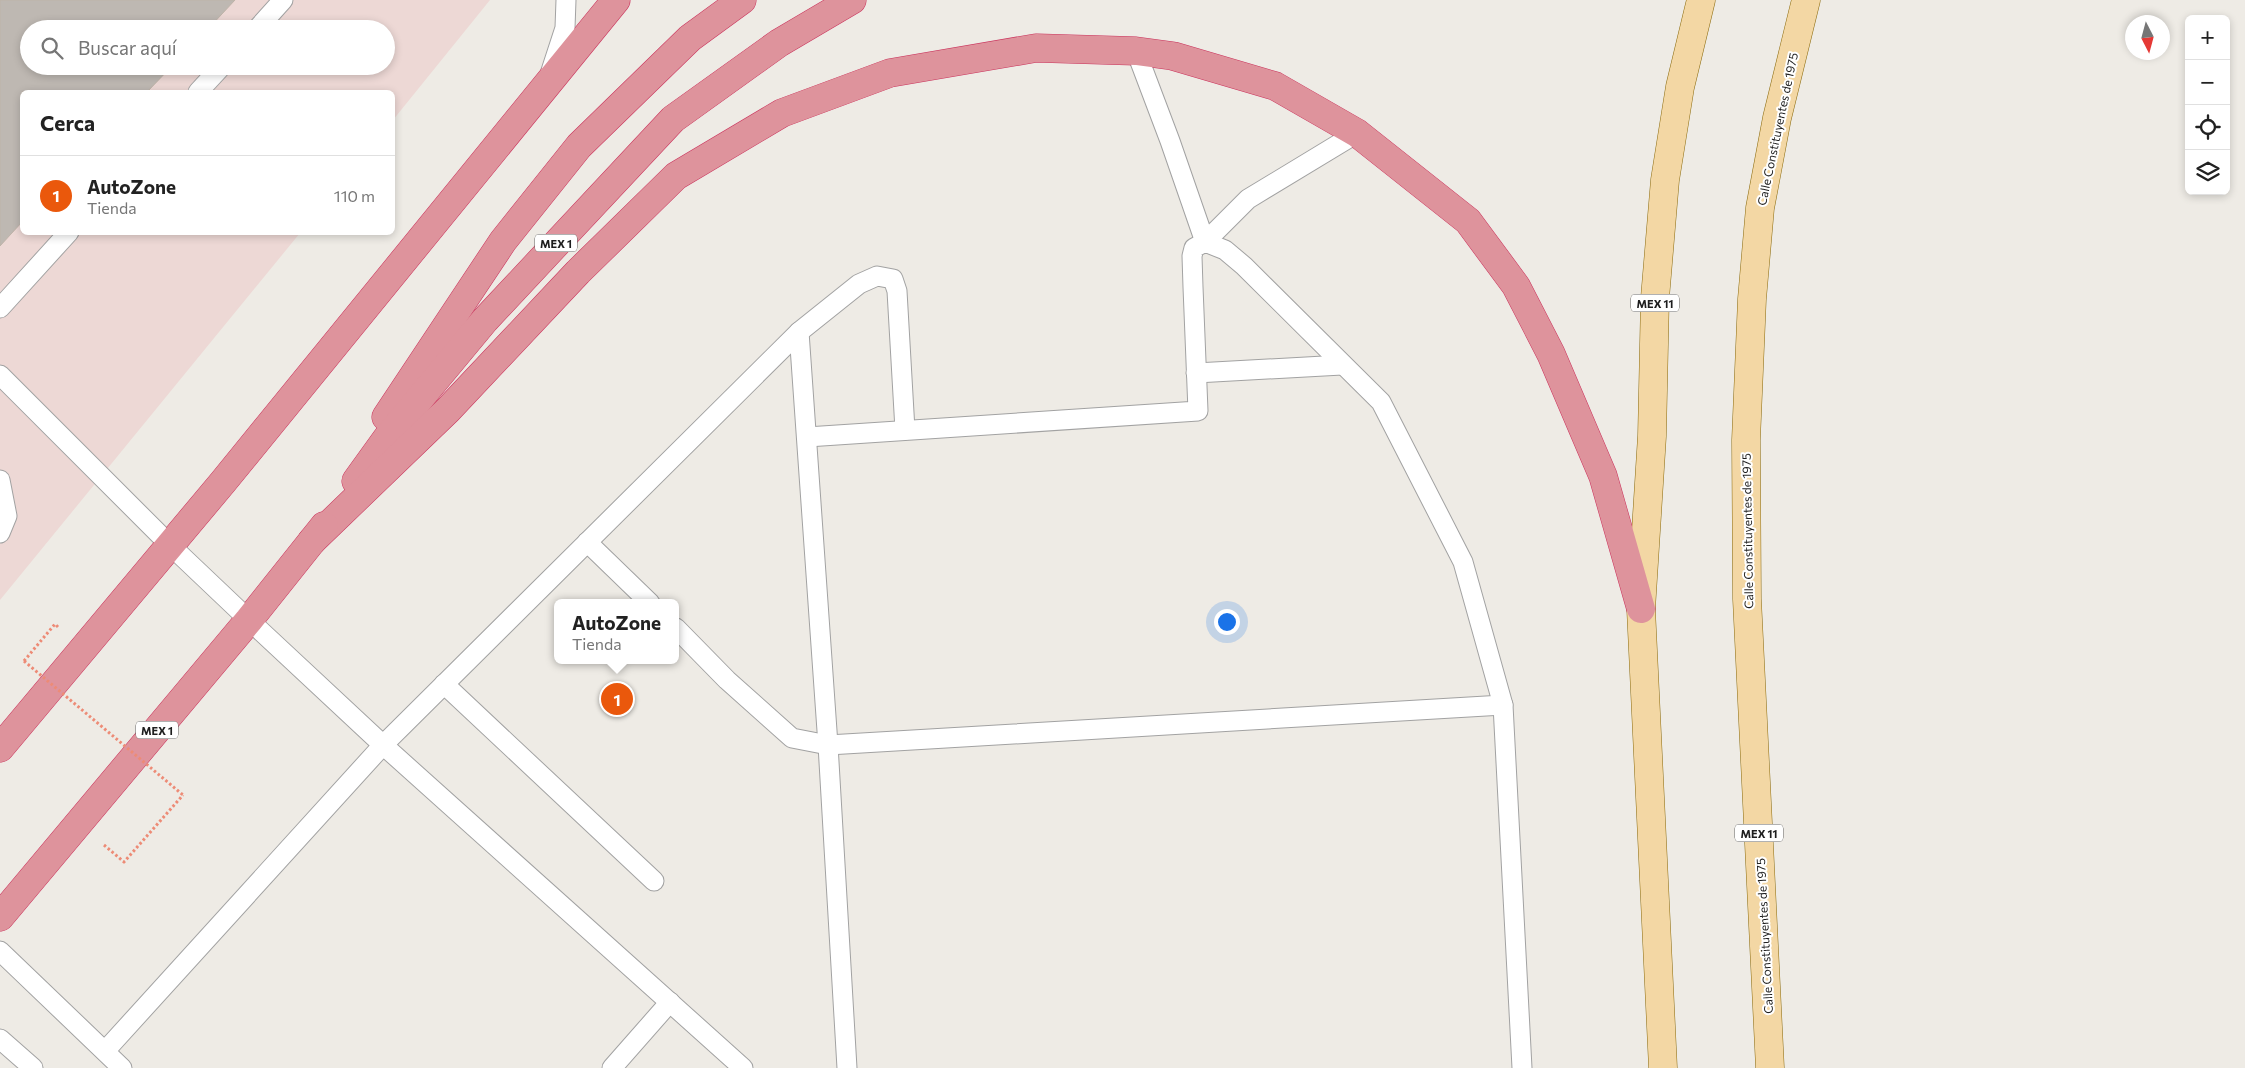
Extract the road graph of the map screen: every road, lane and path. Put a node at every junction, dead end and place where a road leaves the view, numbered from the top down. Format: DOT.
graph roads {
  1 [pos="283,0"];
  2 [pos="566,0"];
  3 [pos="616,0"];
  4 [pos="742,0"];
  5 [pos="852,0"];
  6 [pos="1701,0"];
  7 [pos="1806,0"];
  8 [pos="265,20"];
  9 [pos="1136,51"];
  10 [pos="214,75"];
  11 [pos="548,82"];
  12 [pos="200,90"];
  13 [pos="1357,133"];
  14 [pos="66,235"];
  15 [pos="1205,242"];
  16 [pos="0,308"];
  17 [pos="799,332"];
  18 [pos="1342,364"];
  19 [pos="1196,373"];
  20 [pos="0,375"];
  21 [pos="905,430"];
  22 [pos="807,437"];
  23 [pos="0,480"];
  24 [pos="0,534"];
  25 [pos="312,541"];
  26 [pos="587,542"];
  27 [pos="170,545"];
  28 [pos="646,599"];
  29 [pos="1642,609"];
  30 [pos="248,620"];
  31 [pos="679,631"];
  32 [pos="24,661"];
  33 [pos="444,684"];
  34 [pos="1503,705"];
  35 [pos="383,745"];
  36 [pos="828,745"];
  37 [pos="0,748"];
  38 [pos="79,823"];
  39 [pos="654,881"];
  40 [pos="0,918"];
  41 [pos="0,951"];
  42 [pos="670,1002"];
  43 [pos="0,1038"];
  44 [pos="105,1051"];
  45 [pos="33,1068"];
  46 [pos="122,1068"];
  47 [pos="612,1068"];
  48 [pos="743,1068"];
  49 [pos="847,1068"];
  50 [pos="1522,1068"];
  51 [pos="1663,1068"];
  52 [pos="1770,1068"];
  1 -- 8 [label="lane"];
  2 -- 11 [label="lane"];
  3 -- 11 [label="highway"];
  4 -- 25 [label="highway"];
  5 -- 25 [label="highway, MEX 1"];
  6 -- 29 [label="main road, MEX 11"];
  7 -- 52 [label="main road, Calle Constituyentes de 1975 / MEX 11"];
  9 -- 13 [label="highway"];
  9 -- 15 [label="lane"];
  9 -- 25 [label="highway"];
  10 -- 12 [label="lane"];
  11 -- 27 [label="highway"];
  13 -- 15 [label="lane"];
  13 -- 29 [label="highway"];
  14 -- 16 [label="lane"];
  15 -- 18 [label="lane"];
  15 -- 19 [label="lane"];
  17 -- 21 [label="lane"];
  17 -- 22 [label="lane"];
  17 -- 26 [label="lane"];
  18 -- 19 [label="lane"];
  18 -- 34 [label="lane"];
  19 -- 21 [label="lane"];
  20 -- 27 [label="lane"];
  21 -- 22 [label="lane"];
  22 -- 36 [label="lane"];
  23 -- 24 [label="lane"];
  25 -- 30 [label="highway, MEX 1"];
  26 -- 28 [label="lane"];
  26 -- 33 [label="lane"];
  27 -- 30 [label="lane"];
  27 -- 37 [label="highway"];
  29 -- 51 [label="main road, MEX 11"];
  30 -- 35 [label="lane"];
  30 -- 38 [label="highway, MEX 1"];
  31 -- 36 [label="lane"];
  32 -- 38 [label="path, bridge"];
  33 -- 35 [label="lane"];
  33 -- 39 [label="lane"];
  34 -- 36 [label="lane"];
  34 -- 50 [label="lane"];
  35 -- 42 [label="lane"];
  35 -- 44 [label="lane"];
  36 -- 49 [label="lane"];
  38 -- 40 [label="highway, MEX 1"];
  41 -- 44 [label="lane"];
  42 -- 47 [label="lane"];
  42 -- 48 [label="lane"];
  43 -- 45 [label="lane"];
  44 -- 46 [label="lane"];
}
